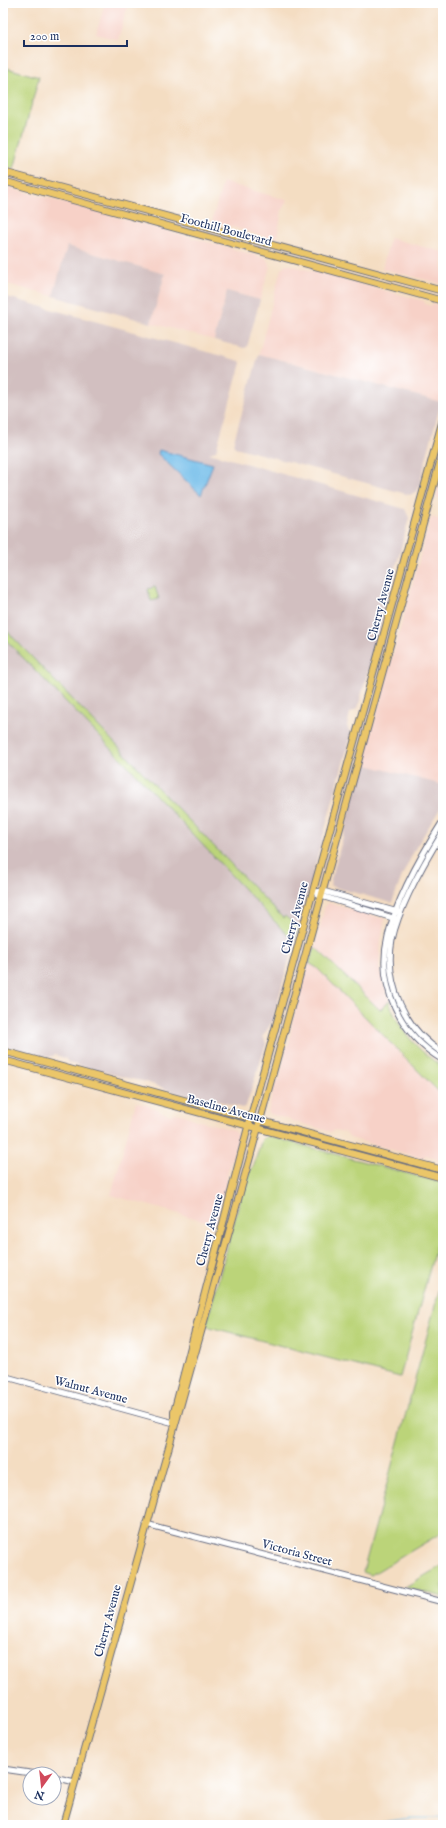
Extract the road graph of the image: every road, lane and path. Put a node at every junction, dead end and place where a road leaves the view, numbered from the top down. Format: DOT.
graph roads {
  1 [pos="3,172"];
  2 [pos="3,181"];
  3 [pos="443,291"];
  4 [pos="443,301"];
  5 [pos="443,419"];
  6 [pos="443,452"];
  7 [pos="443,821"];
  8 [pos="443,832"];
  9 [pos="314,892"];
  10 [pos="322,894"];
  11 [pos="396,912"];
  12 [pos="402,914"];
  13 [pos="393,918"];
  14 [pos="399,919"];
  15 [pos="3,1051"];
  16 [pos="443,1053"];
  17 [pos="3,1060"];
  18 [pos="443,1060"];
  19 [pos="251,1117"];
  20 [pos="260,1119"];
  21 [pos="248,1127"];
  22 [pos="258,1129"];
  23 [pos="443,1170"];
  24 [pos="443,1178"];
  25 [pos="3,1376"];
  26 [pos="174,1423"];
  27 [pos="146,1524"];
  28 [pos="443,1602"];
  29 [pos="3,1769"];
  30 [pos="22,1772"];
  31 [pos="62,1779"];
  32 [pos="75,1782"];
  33 [pos="63,1825"];
  1 -- 3 [label="main road, Foothill Boulevard"];
  2 -- 4 [label="main road, Foothill Boulevard"];
  5 -- 9 [label="main road, Cherry Avenue"];
  6 -- 10 [label="main road, Cherry Avenue"];
  7 -- 11 [label="street"];
  8 -- 12 [label="street"];
  9 -- 10 [label="street"];
  9 -- 19 [label="main road, Cherry Avenue"];
  10 -- 11 [label="street"];
  10 -- 13 [label="street"];
  10 -- 20 [label="main road, Cherry Avenue"];
  11 -- 12 [label="street"];
  11 -- 13 [label="street"];
  12 -- 14 [label="street"];
  13 -- 14 [label="street"];
  13 -- 18 [label="street"];
  14 -- 16 [label="street"];
  15 -- 19 [label="main road, Baseline Avenue"];
  17 -- 21 [label="main road, Baseline Avenue"];
  19 -- 20 [label="main road, Baseline Avenue"];
  19 -- 21 [label="main road, Cherry Avenue"];
  20 -- 22 [label="main road, Cherry Avenue"];
  20 -- 23 [label="main road, Baseline Avenue"];
  21 -- 22 [label="main road, Baseline Avenue"];
  21 -- 26 [label="main road, Cherry Avenue"];
  22 -- 24 [label="main road, Baseline Avenue"];
  22 -- 26 [label="main road, Cherry Avenue"];
  25 -- 26 [label="street, Walnut Avenue"];
  26 -- 27 [label="main road, Cherry Avenue"];
  27 -- 28 [label="street, Victoria Street"];
  27 -- 32 [label="main road, Cherry Avenue"];
  29 -- 30 [label="street"];
  31 -- 32 [label="street"];
  32 -- 33 [label="main road, Cherry Avenue"];
}
